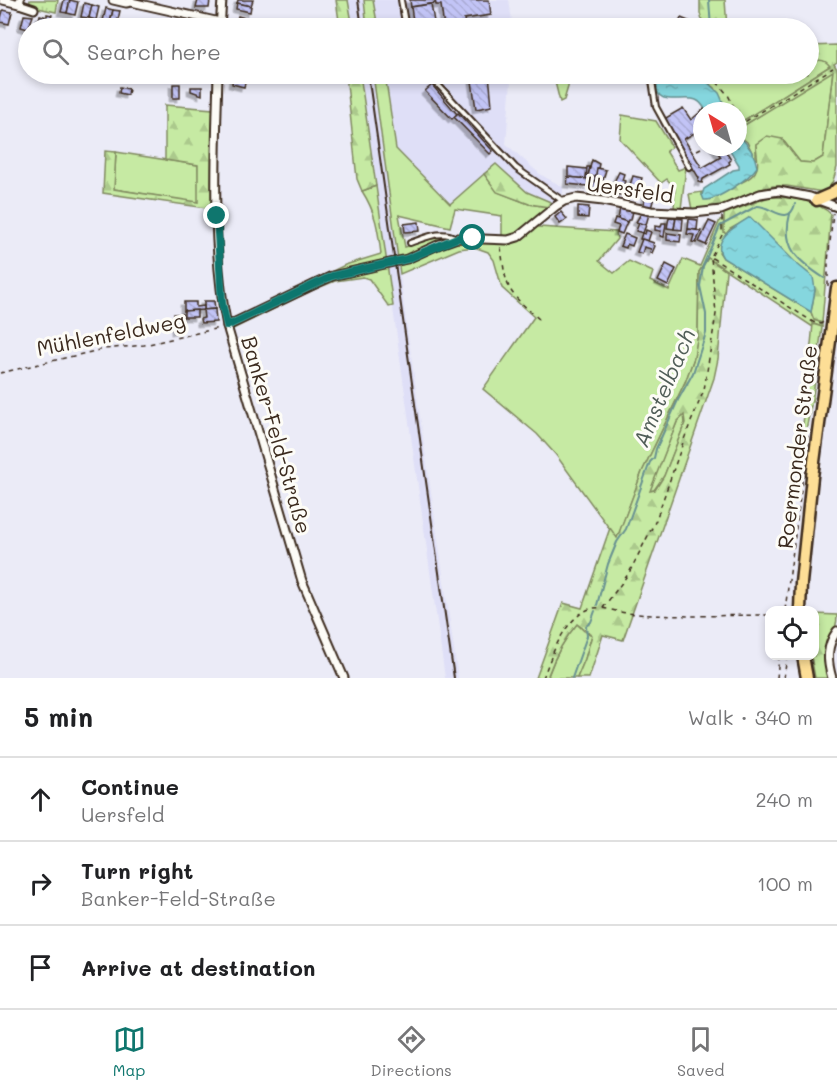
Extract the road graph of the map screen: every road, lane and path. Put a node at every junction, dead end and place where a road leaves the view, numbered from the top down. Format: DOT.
graph roads {
  1 [pos="3,0"];
  2 [pos="113,0"];
  3 [pos="222,0"];
  4 [pos="401,0"];
  5 [pos="132,1"];
  6 [pos="20,2"];
  7 [pos="34,9"];
  8 [pos="192,18"];
  9 [pos="221,18"];
  10 [pos="404,18"];
  11 [pos="833,68"];
  12 [pos="819,76"];
  13 [pos="218,84"];
  14 [pos="437,84"];
  15 [pos="653,84"];
  16 [pos="721,84"];
  17 [pos="807,84"];
  18 [pos="731,102"];
  19 [pos="747,120"];
  20 [pos="689,167"];
  21 [pos="837,189"];
  22 [pos="817,200"];
  23 [pos="564,201"];
  24 [pos="835,206"];
  25 [pos="722,225"];
  26 [pos="457,238"];
  27 [pos="501,241"];
  28 [pos="410,243"];
  29 [pos="711,257"];
  30 [pos="832,289"];
  31 [pos="539,320"];
  32 [pos="227,326"];
  33 [pos="823,332"];
  34 [pos="833,358"];
  35 [pos="0,373"];
  36 [pos="810,425"];
  37 [pos="786,606"];
  38 [pos="800,606"];
  39 [pos="603,608"];
  40 [pos="765,615"];
  41 [pos="837,631"];
  42 [pos="779,660"];
  43 [pos="786,660"];
  44 [pos="803,660"];
  45 [pos="344,678"];
  46 [pos="543,678"];
  47 [pos="777,678"];
  48 [pos="784,678"];
  49 [pos="807,678"];
  50 [pos="832,678"];
  1 -- 6 [label="street"];
  2 -- 5 [label="street"];
  3 -- 9 [label="street"];
  4 -- 10 [label="lane"];
  5 -- 8 [label="street"];
  6 -- 7 [label="street"];
  11 -- 12 [label="path"];
  13 -- 32 [label="street, Banker-Feld-Straße"];
  14 -- 23 [label="lane"];
  15 -- 20 [label="lane"];
  16 -- 18 [label="path"];
  17 -- 19 [label="path"];
  21 -- 22 [label="main road"];
  22 -- 23 [label="street, Uersfeld"];
  22 -- 24 [label="street, Uersfeld"];
  23 -- 27 [label="street, Uersfeld"];
  24 -- 30 [label="path"];
  25 -- 29 [label="path"];
  26 -- 27 [label="street, Uersfeld"];
  26 -- 28 [label="lane"];
  26 -- 32 [label="street, Uersfeld"];
  27 -- 31 [label="path"];
  29 -- 33 [label="path"];
  29 -- 39 [label="path"];
  30 -- 34 [label="main road, Roermonder Straße"];
  32 -- 35 [label="path, Mühlenfeldweg"];
  32 -- 45 [label="street, Banker-Feld-Straße"];
  34 -- 38 [label="main road, Roermonder Straße"];
  36 -- 37 [label="path"];
  39 -- 40 [label="path"];
  39 -- 46 [label="path"];
  41 -- 50 [label="street"];
  42 -- 47 [label="path"];
  43 -- 48 [label="path"];
  44 -- 49 [label="main road"];
}
